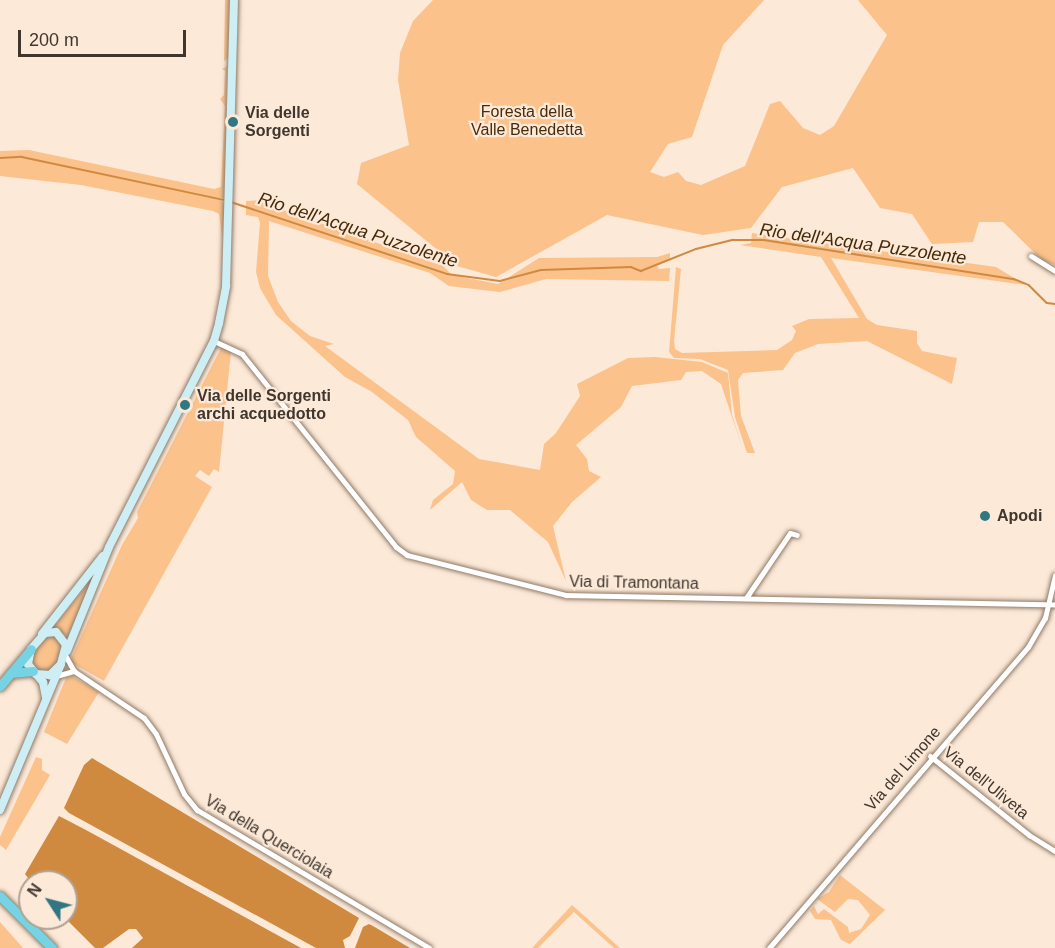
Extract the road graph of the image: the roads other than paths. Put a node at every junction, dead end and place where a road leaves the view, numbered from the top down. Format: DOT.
graph roads {
  1 [pos="234,0"];
  2 [pos="1032,256"];
  3 [pos="1055,271"];
  4 [pos="214,341"];
  5 [pos="797,535"];
  6 [pos="110,548"];
  7 [pos="1055,575"];
  8 [pos="746,598"];
  9 [pos="1053,604"];
  10 [pos="41,636"];
  11 [pos="31,648"];
  12 [pos="66,653"];
  13 [pos="61,664"];
  14 [pos="74,671"];
  15 [pos="11,673"];
  16 [pos="34,673"];
  17 [pos="56,676"];
  18 [pos="0,686"];
  19 [pos="46,699"];
  20 [pos="930,756"];
  21 [pos="0,810"];
  22 [pos="1055,851"];
  23 [pos="0,896"];
  24 [pos="0,905"];
  25 [pos="44,948"];
  26 [pos="52,948"];
  27 [pos="429,948"];
  28 [pos="769,948"];
  1 -- 4 [label="main road"];
  2 -- 3 [label="street"];
  4 -- 6 [label="main road"];
  4 -- 8 [label="street, Via di Tramontana"];
  5 -- 8 [label="street"];
  6 -- 10 [label="main road"];
  6 -- 12 [label="main road"];
  7 -- 9 [label="street, Via del Limone"];
  8 -- 9 [label="street, Via di Tramontana"];
  9 -- 20 [label="street, Via del Limone"];
  10 -- 11 [label="main road"];
  10 -- 12 [label="main road"];
  11 -- 15 [label="highway"];
  11 -- 16 [label="main road"];
  12 -- 13 [label="main road"];
  12 -- 14 [label="street, Via della Querciolaia"];
  13 -- 16 [label="main road"];
  13 -- 17 [label="main road"];
  14 -- 17 [label="street"];
  14 -- 27 [label="street, Via della Querciolaia"];
  15 -- 16 [label="highway"];
  15 -- 18 [label="highway"];
  16 -- 19 [label="main road"];
  17 -- 19 [label="main road"];
  19 -- 21 [label="main road"];
  20 -- 22 [label="street, Via dell'Uliveta"];
  20 -- 28 [label="street, Via del Limone"];
  23 -- 26 [label="highway"];
  24 -- 25 [label="highway"];
}
